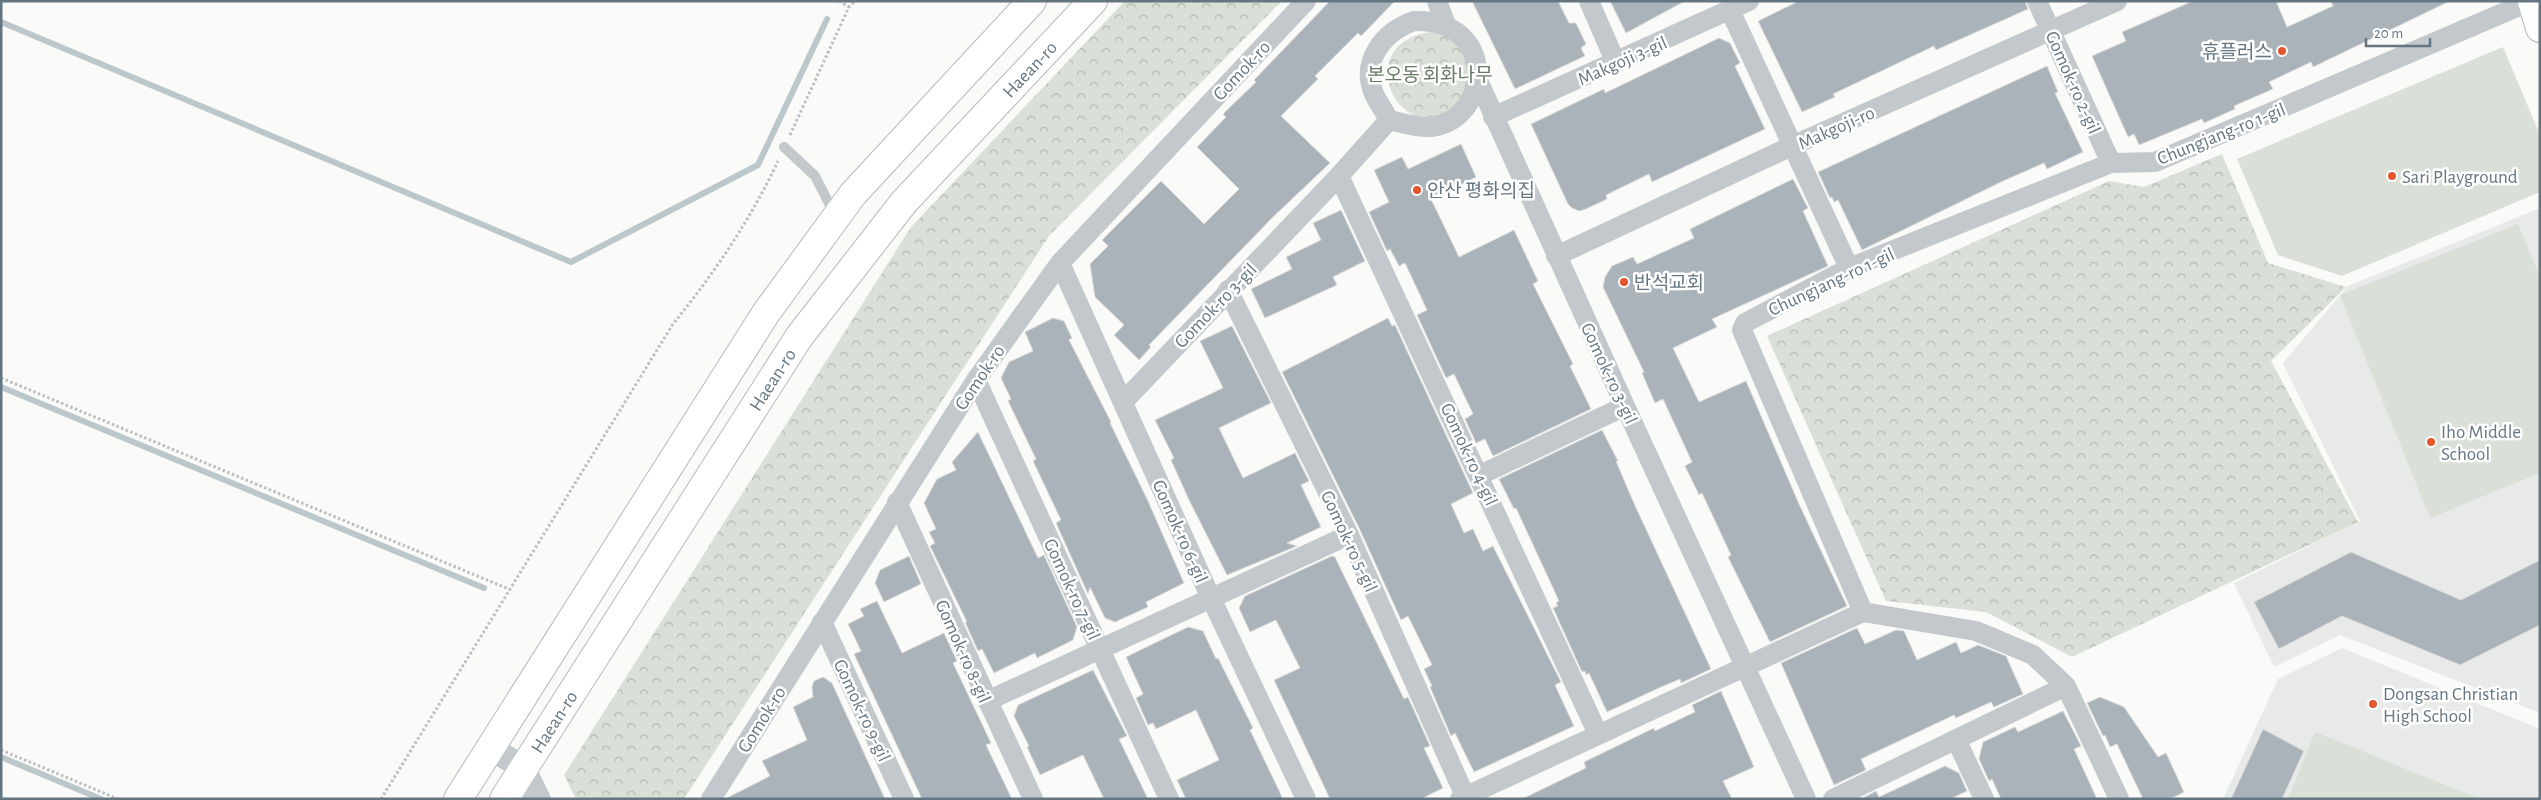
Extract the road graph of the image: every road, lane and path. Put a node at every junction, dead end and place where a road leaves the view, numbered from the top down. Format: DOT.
graph roads {
  1 [pos="839,1"];
  2 [pos="855,1"];
  3 [pos="1032,1"];
  4 [pos="1093,1"];
  5 [pos="1306,1"];
  6 [pos="1437,1"];
  7 [pos="1589,1"];
  8 [pos="1750,1"];
  9 [pos="2037,1"];
  10 [pos="2117,1"];
  11 [pos="2531,1"];
  12 [pos="849,7"];
  13 [pos="1730,10"];
  14 [pos="1446,25"];
  15 [pos="2540,28"];
  16 [pos="2051,31"];
  17 [pos="1616,63"];
  18 [pos="1477,78"];
  19 [pos="1493,117"];
  20 [pos="1389,120"];
  21 [pos="1794,145"];
  22 [pos="784,147"];
  23 [pos="2110,163"];
  24 [pos="1340,176"];
  25 [pos="836,217"];
  26 [pos="1556,256"];
  27 [pos="1060,263"];
  28 [pos="1849,268"];
  29 [pos="1228,290"];
  30 [pos="1,378"];
  31 [pos="976,380"];
  32 [pos="1123,402"];
  33 [pos="1625,406"];
  34 [pos="1480,475"];
  35 [pos="897,502"];
  36 [pos="1349,535"];
  37 [pos="511,590"];
  38 [pos="1210,596"];
  39 [pos="1864,612"];
  40 [pos="822,622"];
  41 [pos="1100,648"];
  42 [pos="1746,666"];
  43 [pos="2066,686"];
  44 [pos="987,700"];
  45 [pos="1598,734"];
  46 [pos="1956,739"];
  47 [pos="491,748"];
  48 [pos="1,750"];
  49 [pos="523,768"];
  50 [pos="1463,798"];
  51 [pos="118,799"];
  52 [pos="381,799"];
  53 [pos="458,799"];
  54 [pos="504,799"];
  55 [pos="538,799"];
  56 [pos="711,799"];
  57 [pos="904,799"];
  58 [pos="1033,799"];
  59 [pos="1169,799"];
  60 [pos="1306,799"];
  61 [pos="1806,799"];
  62 [pos="1833,799"];
  63 [pos="1984,799"];
  64 [pos="2119,799"];
  1 -- 12 [label="path"];
  2 -- 12 [label="path"];
  3 -- 25 [label="main road, Haean-ro"];
  4 -- 49 [label="main road, Haean-ro"];
  5 -- 27 [label="street, Gomok-ro"];
  6 -- 14 [label="street"];
  7 -- 17 [label="street"];
  8 -- 13 [label="street, Makgoji 3-gil"];
  9 -- 16 [label="street, Gomok-ro 2-gil"];
  10 -- 16 [label="street, Makgoji-ro"];
  11 -- 15 [label="main road"];
  11 -- 23 [label="street, Chungjang-ro 1-gil"];
  12 -- 22 [label="path"];
  13 -- 17 [label="street, Makgoji 3-gil"];
  13 -- 21 [label="street"];
  14 -- 18 [label="street"];
  14 -- 20 [label="street"];
  16 -- 21 [label="street, Makgoji-ro"];
  16 -- 23 [label="street, Gomok-ro 2-gil"];
  17 -- 19 [label="street, Makgoji 3-gil"];
  18 -- 19 [label="street, Gomok-ro 3-gil"];
  18 -- 20 [label="street"];
  19 -- 26 [label="street, Gomok-ro 3-gil"];
  20 -- 24 [label="street, Gomok-ro 3-gil"];
  21 -- 26 [label="street, Makgoji-ro"];
  21 -- 28 [label="street"];
  22 -- 25 [label="lane"];
  22 -- 37 [label="path"];
  23 -- 28 [label="street, Chungjang-ro 1-gil"];
  24 -- 29 [label="street, Gomok-ro 3-gil"];
  24 -- 34 [label="street, Gomok-ro 4-gil"];
  25 -- 47 [label="main road, Haean-ro"];
  26 -- 33 [label="street, Gomok-ro 3-gil"];
  27 -- 31 [label="street, Gomok-ro"];
  27 -- 32 [label="street, Gomok-ro 6-gil"];
  28 -- 39 [label="street, Chungjang-ro 1-gil"];
  29 -- 32 [label="street, Gomok-ro 3-gil"];
  29 -- 36 [label="street, Gomok-ro 5-gil"];
  30 -- 37 [label="path"];
  31 -- 35 [label="street, Gomok-ro"];
  31 -- 41 [label="street, Gomok-ro 7-gil"];
  32 -- 38 [label="street, Gomok-ro 6-gil"];
  33 -- 34 [label="street"];
  33 -- 42 [label="street, Gomok-ro 3-gil"];
  34 -- 45 [label="street, Gomok-ro 4-gil"];
  35 -- 40 [label="street, Gomok-ro"];
  35 -- 44 [label="street, Gomok-ro 8-gil"];
  36 -- 38 [label="street"];
  36 -- 50 [label="street, Gomok-ro 5-gil"];
  37 -- 52 [label="path"];
  38 -- 41 [label="street"];
  38 -- 60 [label="street, Gomok-ro 6-gil"];
  39 -- 42 [label="street"];
  39 -- 43 [label="street"];
  40 -- 56 [label="street, Gomok-ro"];
  40 -- 57 [label="street, Gomok-ro 9-gil"];
  41 -- 44 [label="street"];
  41 -- 59 [label="street, Gomok-ro 7-gil"];
  42 -- 45 [label="street"];
  42 -- 61 [label="street, Gomok-ro 3-gil"];
  43 -- 46 [label="street"];
  43 -- 64 [label="street"];
  44 -- 58 [label="street, Gomok-ro 8-gil"];
  45 -- 50 [label="street"];
  46 -- 62 [label="street"];
  46 -- 63 [label="street"];
  47 -- 49 [label="street"];
  47 -- 53 [label="main road, Haean-ro"];
  48 -- 51 [label="path"];
  49 -- 54 [label="main road, Haean-ro"];
  49 -- 55 [label="street"];
}
